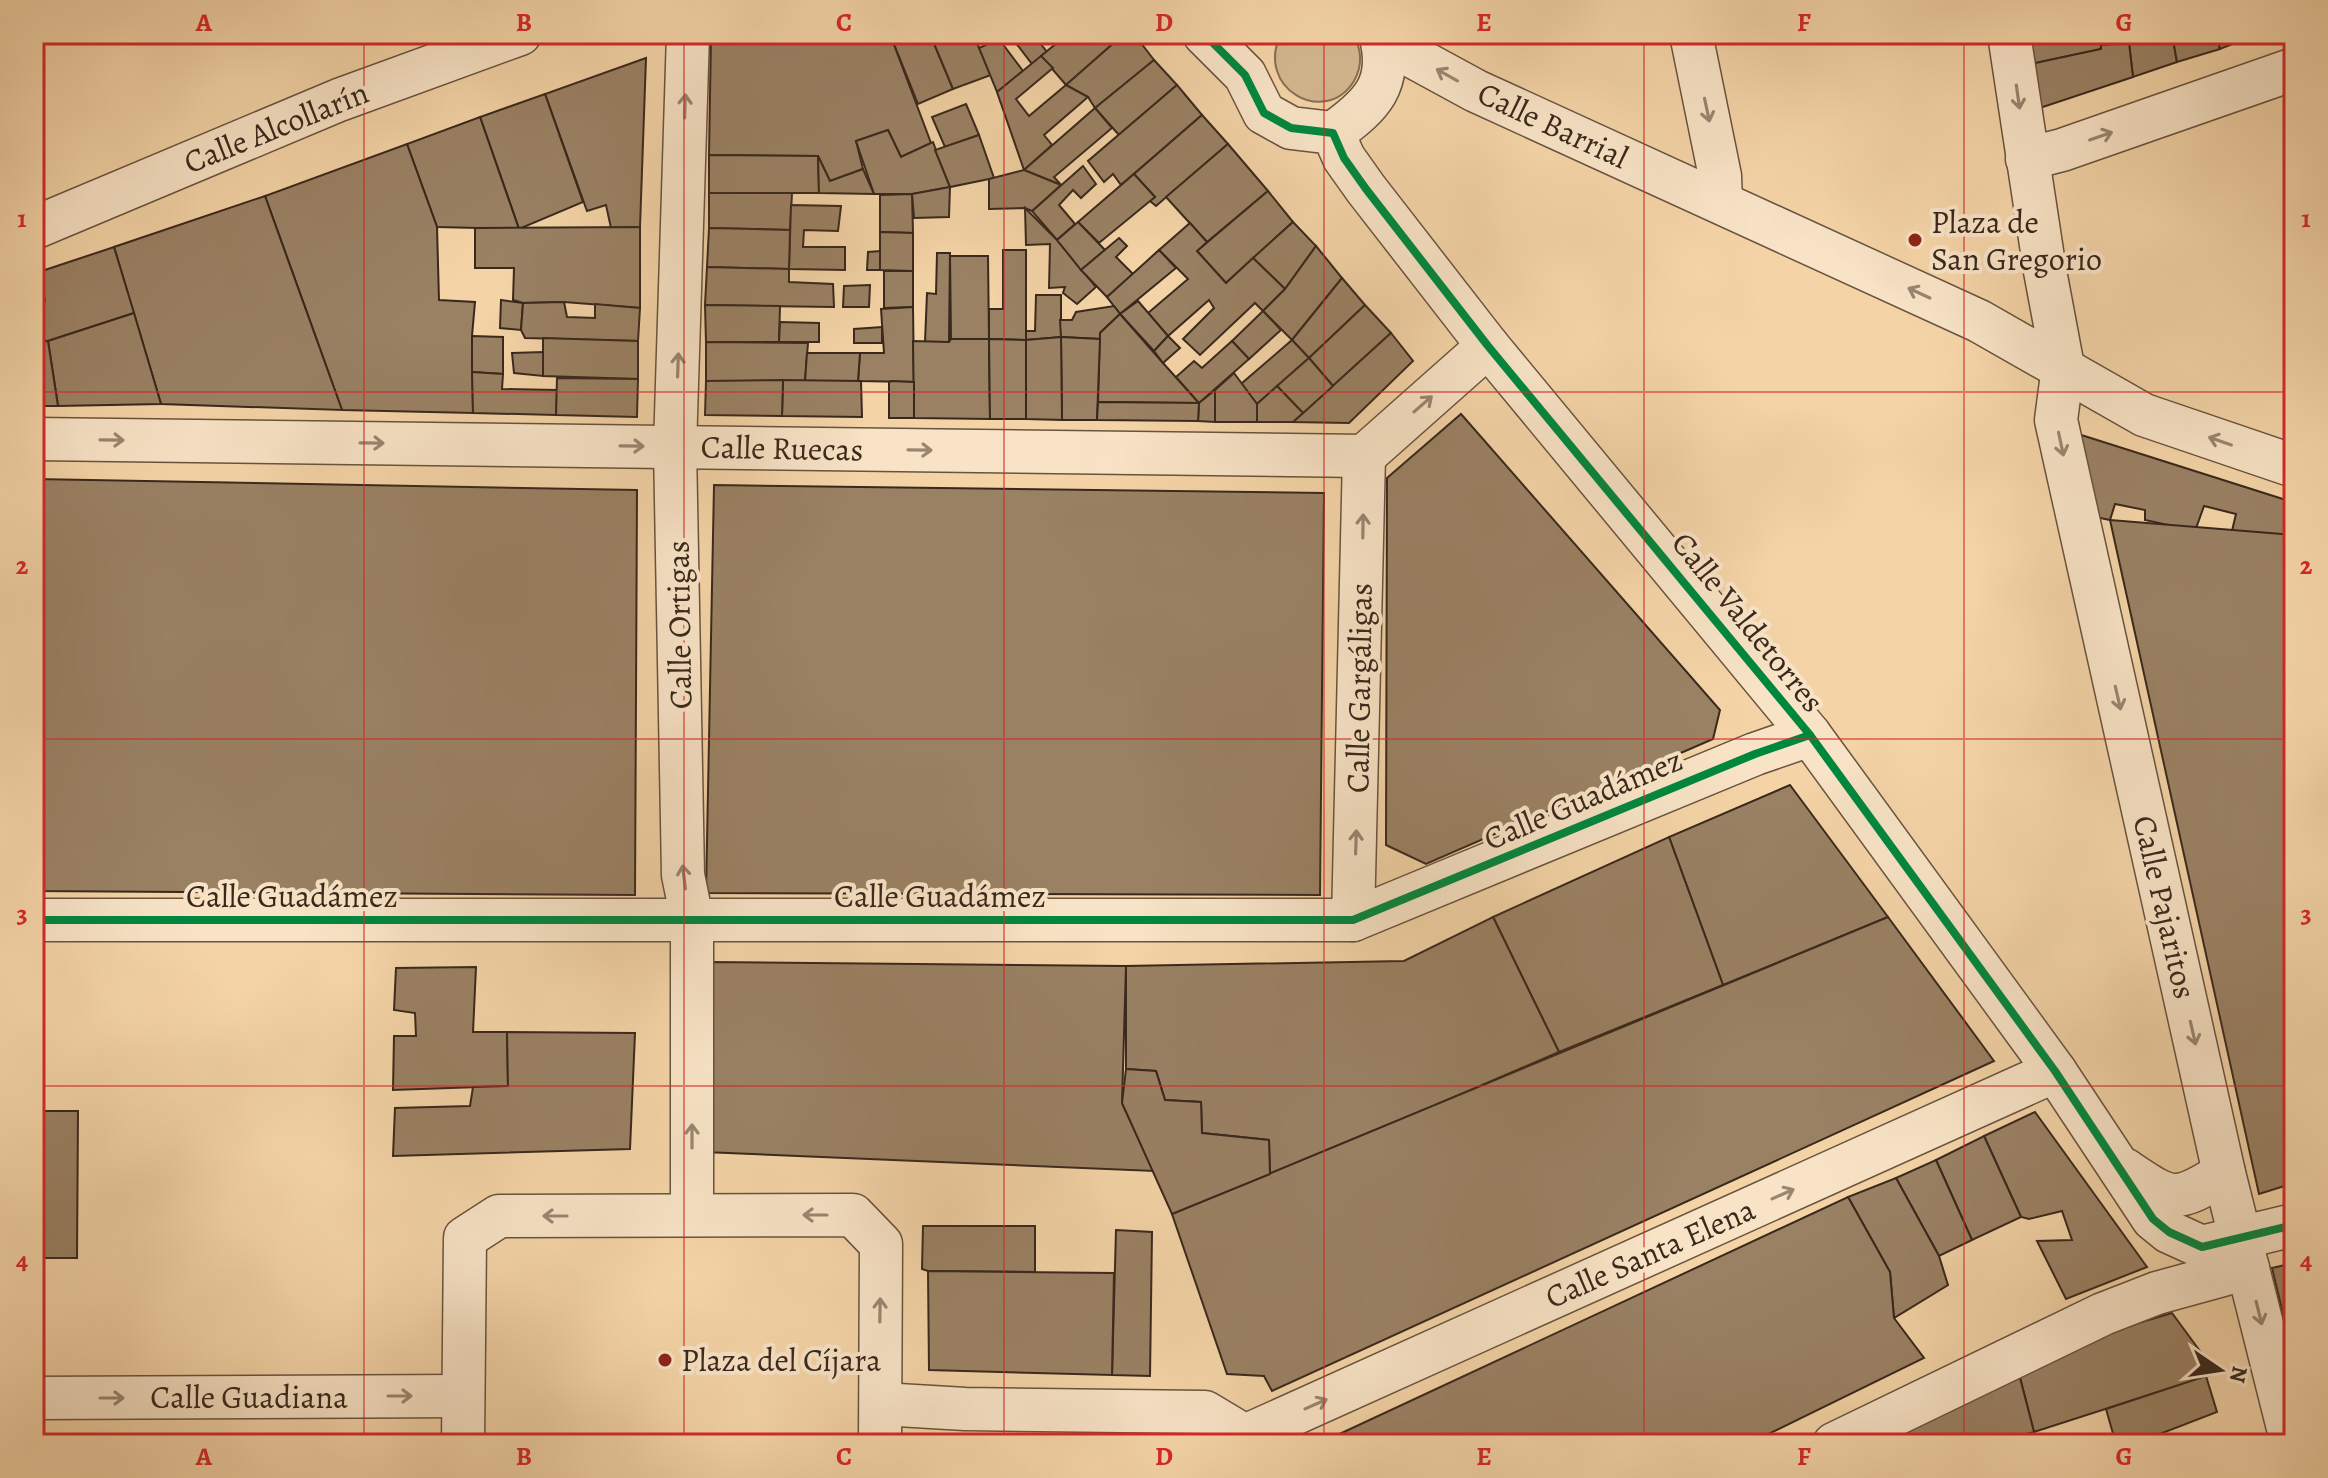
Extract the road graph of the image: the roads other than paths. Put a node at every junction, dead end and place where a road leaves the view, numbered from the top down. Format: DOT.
graph roads {
  1 [pos="520,34"];
  2 [pos="688,34"];
  3 [pos="1204,34"];
  4 [pos="1251,34"];
  5 [pos="1691,34"];
  6 [pos="2009,34"];
  7 [pos="1382,42"];
  8 [pos="2294,69"];
  9 [pos="1245,75"];
  10 [pos="1333,133"];
  11 [pos="2027,159"];
  12 [pos="1721,202"];
  13 [pos="34,228"];
  14 [pos="2047,279"];
  15 [pos="1979,321"];
  16 [pos="1488,346"];
  17 [pos="2063,367"];
  18 [pos="34,439"];
  19 [pos="675,447"];
  20 [pos="1364,456"];
  21 [pos="2294,466"];
  22 [pos="1810,735"];
  23 [pos="692,919"];
  24 [pos="34,920"];
  25 [pos="1353,920"];
  26 [pos="2055,1071"];
  27 [pos="2119,1166"];
  28 [pos="2224,1173"];
  29 [pos="692,1214"];
  30 [pos="2294,1225"];
  31 [pos="2244,1254"];
  32 [pos="463,1396"];
  33 [pos="34,1398"];
  34 [pos="880,1424"];
  35 [pos="1246,1440"];
  36 [pos="463,1444"];
  37 [pos="1834,1444"];
  38 [pos="2292,1444"];
  1 -- 13 [label="street, Calle Alcollarín"];
  19 -- 2 [label="street, Calle Ortigas, one-way"];
  3 -- 9 [label="street"];
  4 -- 9 [label="street"];
  5 -- 12 [label="street, one-way"];
  6 -- 11 [label="street, one-way"];
  7 -- 10 [label="street"];
  12 -- 7 [label="street, Calle Barrial, one-way"];
  11 -- 8 [label="street, one-way"];
  9 -- 10 [label="street"];
  10 -- 16 [label="street, Calle Valdetorres"];
  11 -- 14 [label="street"];
  15 -- 12 [label="street, one-way"];
  14 -- 15 [label="street"];
  14 -- 17 [label="street"];
  15 -- 17 [label="street"];
  20 -- 16 [label="street, one-way"];
  16 -- 22 [label="street, Calle Valdetorres"];
  21 -- 17 [label="street, one-way"];
  17 -- 28 [label="street, Calle Pajaritos, one-way"];
  18 -- 19 [label="street, Calle Ruecas, one-way"];
  19 -- 20 [label="street, Calle Ruecas, one-way"];
  23 -- 19 [label="street, Calle Ortigas, one-way"];
  25 -- 20 [label="street, Calle Gargáligas, one-way"];
  22 -- 25 [label="street, Calle Guadámez"];
  22 -- 26 [label="street, Calle Valdetorres"];
  23 -- 24 [label="street, Calle Guadámez"];
  23 -- 25 [label="street, Calle Guadámez"];
  29 -- 23 [label="street, Calle Ortigas, one-way"];
  26 -- 27 [label="street, Calle Valdetorres"];
  35 -- 26 [label="street, Calle Santa Elena, one-way"];
  27 -- 28 [label="street, Calle Valdetorres"];
  27 -- 31 [label="street, Calle Valdetorres"];
  28 -- 31 [label="street, Calle Pajaritos"];
  29 -- 32 [label="street, one-way"];
  34 -- 29 [label="street, one-way"];
  30 -- 31 [label="street"];
  31 -- 37 [label="street"];
  31 -- 38 [label="street, Calle Pajaritos, one-way"];
  33 -- 32 [label="street, Calle Guadiana, one-way"];
  32 -- 36 [label="street"];
  34 -- 35 [label="street"];
}
